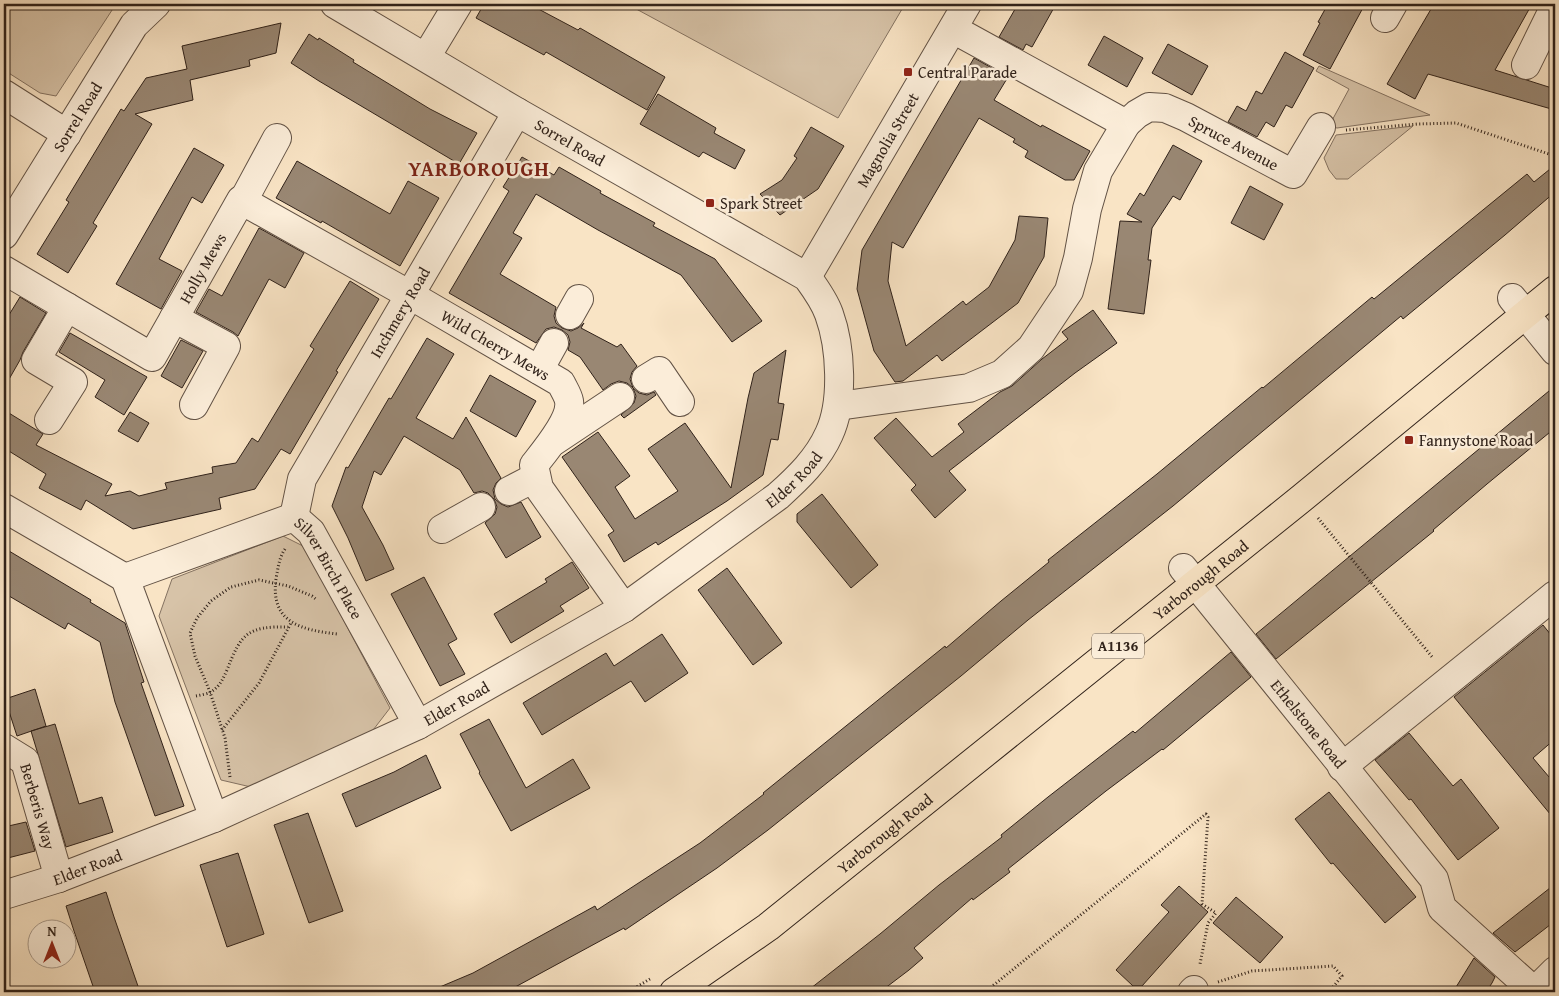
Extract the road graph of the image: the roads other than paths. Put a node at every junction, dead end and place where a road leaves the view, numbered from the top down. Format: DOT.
graph roads {
  1 [pos="156,4"];
  2 [pos="335,4"];
  3 [pos="458,4"];
  4 [pos="967,4"];
  5 [pos="1555,6"];
  6 [pos="953,29"];
  7 [pos="426,57"];
  8 [pos="1526,65"];
  9 [pos="4,94"];
  10 [pos="517,112"];
  11 [pos="1126,124"];
  12 [pos="1321,127"];
  13 [pos="67,134"];
  14 [pos="277,138"];
  15 [pos="243,201"];
  16 [pos="4,235"];
  17 [pos="4,270"];
  18 [pos="808,277"];
  19 [pos="1555,290"];
  20 [pos="410,295"];
  21 [pos="1519,307"];
  22 [pos="67,308"];
  23 [pos="174,318"];
  24 [pos="554,343"];
  25 [pos="1555,351"];
  26 [pos="539,370"];
  27 [pos="646,379"];
  28 [pos="620,397"];
  29 [pos="680,402"];
  30 [pos="194,405"];
  31 [pos="838,406"];
  32 [pos="49,420"];
  33 [pos="551,444"];
  34 [pos="536,476"];
  35 [pos="509,491"];
  36 [pos="481,507"];
  37 [pos="4,508"];
  38 [pos="303,524"];
  39 [pos="442,529"];
  40 [pos="1190,576"];
  41 [pos="125,578"];
  42 [pos="1555,595"];
  43 [pos="624,608"];
  44 [pos="418,726"];
  45 [pos="4,748"];
  46 [pos="1342,767"];
  47 [pos="214,818"];
  48 [pos="59,878"];
  49 [pos="4,895"];
  50 [pos="1555,971"];
  51 [pos="674,992"];
  52 [pos="1535,992"];
  1 -- 13 [label="street, Sorrel Road"];
  2 -- 7 [label="street, Sorrel Road"];
  3 -- 7 [label="street"];
  4 -- 6 [label="street, Magnolia Street"];
  5 -- 8 [label="street"];
  6 -- 11 [label="street"];
  6 -- 18 [label="street, Magnolia Street"];
  7 -- 10 [label="street, Sorrel Road"];
  9 -- 13 [label="street"];
  10 -- 18 [label="street, Sorrel Road"];
  10 -- 20 [label="street, Inchmery Road"];
  11 -- 12 [label="street, Spruce Avenue"];
  11 -- 31 [label="street, Spruce Avenue"];
  13 -- 16 [label="street, Sorrel Road"];
  14 -- 15 [label="street, Holly Mews"];
  15 -- 20 [label="street"];
  15 -- 23 [label="street, Holly Mews"];
  17 -- 22 [label="street, Holly Mews"];
  18 -- 31 [label="street, Elder Road"];
  19 -- 21 [label="main road, Yarborough Road / A1136"];
  20 -- 26 [label="street, Wild Cherry Mews"];
  20 -- 38 [label="street, Inchmery Road"];
  21 -- 25 [label="street"];
  21 -- 40 [label="main road, Yarborough Road / A1136"];
  22 -- 23 [label="street, Holly Mews"];
  22 -- 32 [label="street"];
  23 -- 30 [label="street"];
  24 -- 26 [label="street"];
  26 -- 33 [label="street, Wild Cherry Mews"];
  27 -- 29 [label="street"];
  28 -- 33 [label="street"];
  31 -- 43 [label="street, Elder Road"];
  33 -- 34 [label="street, Wild Cherry Mews"];
  34 -- 35 [label="street"];
  34 -- 43 [label="street"];
  36 -- 39 [label="street"];
  37 -- 41 [label="street"];
  38 -- 41 [label="street, Silver Birch Place"];
  38 -- 44 [label="street, Silver Birch Place"];
  40 -- 46 [label="street, Ethelstone Road"];
  40 -- 51 [label="main road, Yarborough Road / A1136"];
  41 -- 47 [label="street"];
  42 -- 46 [label="street"];
  43 -- 44 [label="street, Elder Road"];
  44 -- 47 [label="street, Elder Road"];
  45 -- 48 [label="street, Berberis Way"];
  46 -- 52 [label="street, Ethelstone Road"];
  47 -- 48 [label="street, Elder Road"];
  48 -- 49 [label="street, Elder Road"];
  50 -- 52 [label="street"];
}
